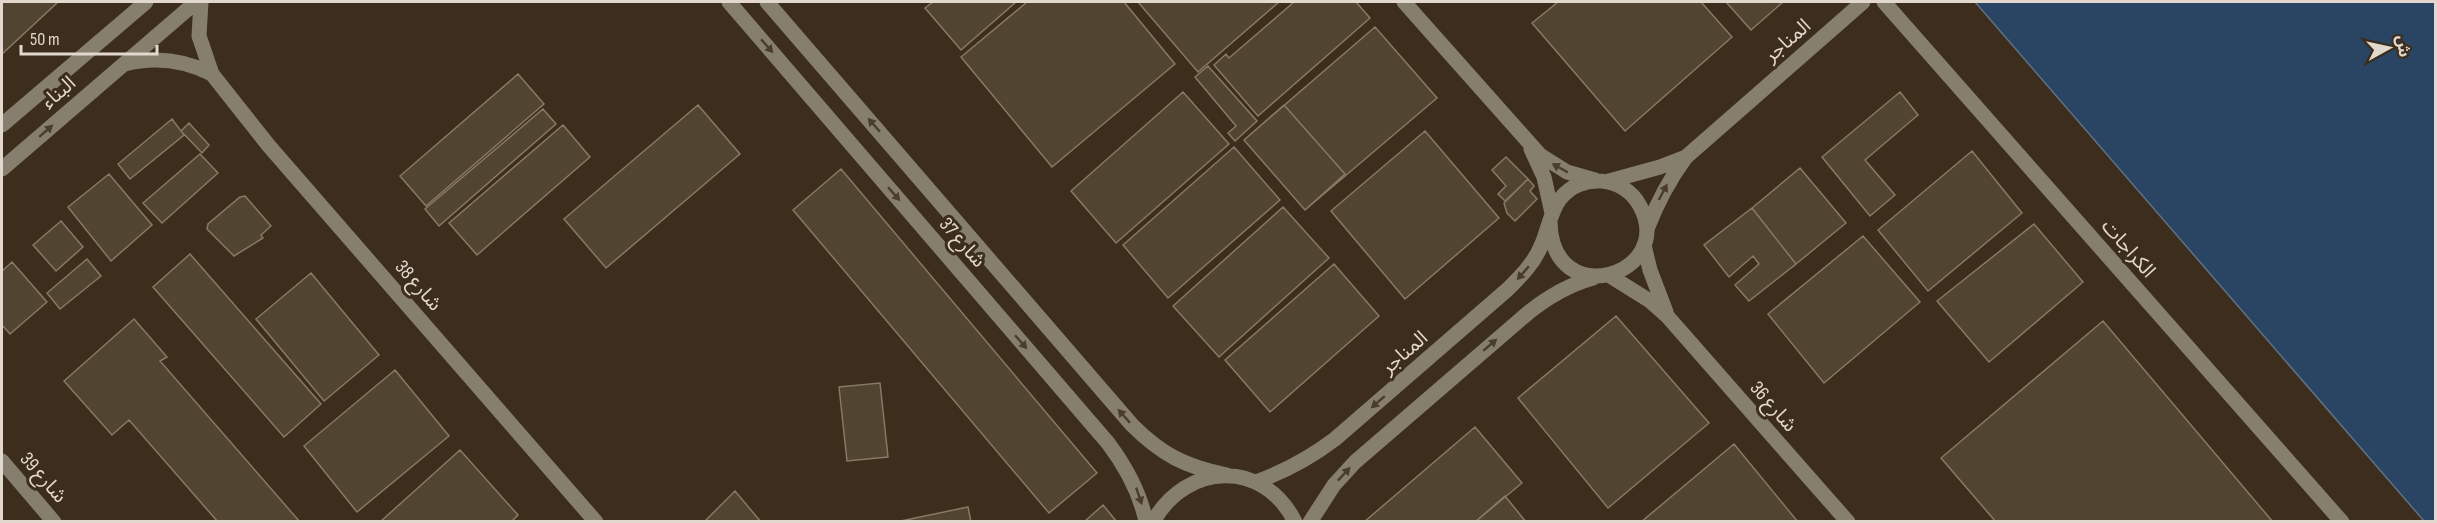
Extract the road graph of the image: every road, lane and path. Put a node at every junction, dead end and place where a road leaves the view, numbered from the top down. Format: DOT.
graph roads {
  1 [pos="146,2"];
  2 [pos="196,2"];
  3 [pos="201,2"];
  4 [pos="729,2"];
  5 [pos="767,2"];
  6 [pos="1404,2"];
  7 [pos="1863,2"];
  8 [pos="1884,2"];
  9 [pos="122,65"];
  10 [pos="212,74"];
  11 [pos="2,125"];
  12 [pos="1529,143"];
  13 [pos="1686,157"];
  14 [pos="2,169"];
  15 [pos="1603,181"];
  16 [pos="1551,217"];
  17 [pos="1645,238"];
  18 [pos="1602,277"];
  19 [pos="1668,317"];
  20 [pos="2,461"];
  21 [pos="1227,475"];
  22 [pos="1256,482"];
  23 [pos="54,522"];
  24 [pos="596,522"];
  25 [pos="1146,522"];
  26 [pos="1153,522"];
  27 [pos="1296,522"];
  28 [pos="1310,522"];
  29 [pos="1848,522"];
  30 [pos="2342,522"];
  1 -- 11 [label="street, البناء"];
  2 -- 9 [label="street, البناء"];
  3 -- 10 [label="street, شارع 38"];
  4 -- 25 [label="street, شارع 37, one-way"];
  21 -- 5 [label="street, شارع 37, one-way"];
  6 -- 12 [label="street"];
  7 -- 13 [label="street, المناجر"];
  8 -- 30 [label="street, الكراجات"];
  9 -- 10 [label="street, شارع 38"];
  14 -- 9 [label="street, البناء, one-way"];
  10 -- 24 [label="street, شارع 38"];
  15 -- 12 [label="street, one-way"];
  12 -- 16 [label="street"];
  13 -- 15 [label="street, المناجر"];
  17 -- 13 [label="street, المناجر, one-way"];
  15 -- 16 [label="street"];
  15 -- 17 [label="street"];
  16 -- 18 [label="street"];
  16 -- 22 [label="street, المناجر, one-way"];
  17 -- 18 [label="street"];
  17 -- 19 [label="street, شارع 36"];
  18 -- 19 [label="street, شارع 36"];
  28 -- 18 [label="street, one-way"];
  19 -- 29 [label="street, شارع 36"];
  20 -- 23 [label="street, شارع 39"];
  21 -- 22 [label="street, شارع 37"];
  21 -- 26 [label="street"];
  22 -- 27 [label="street"];
}
